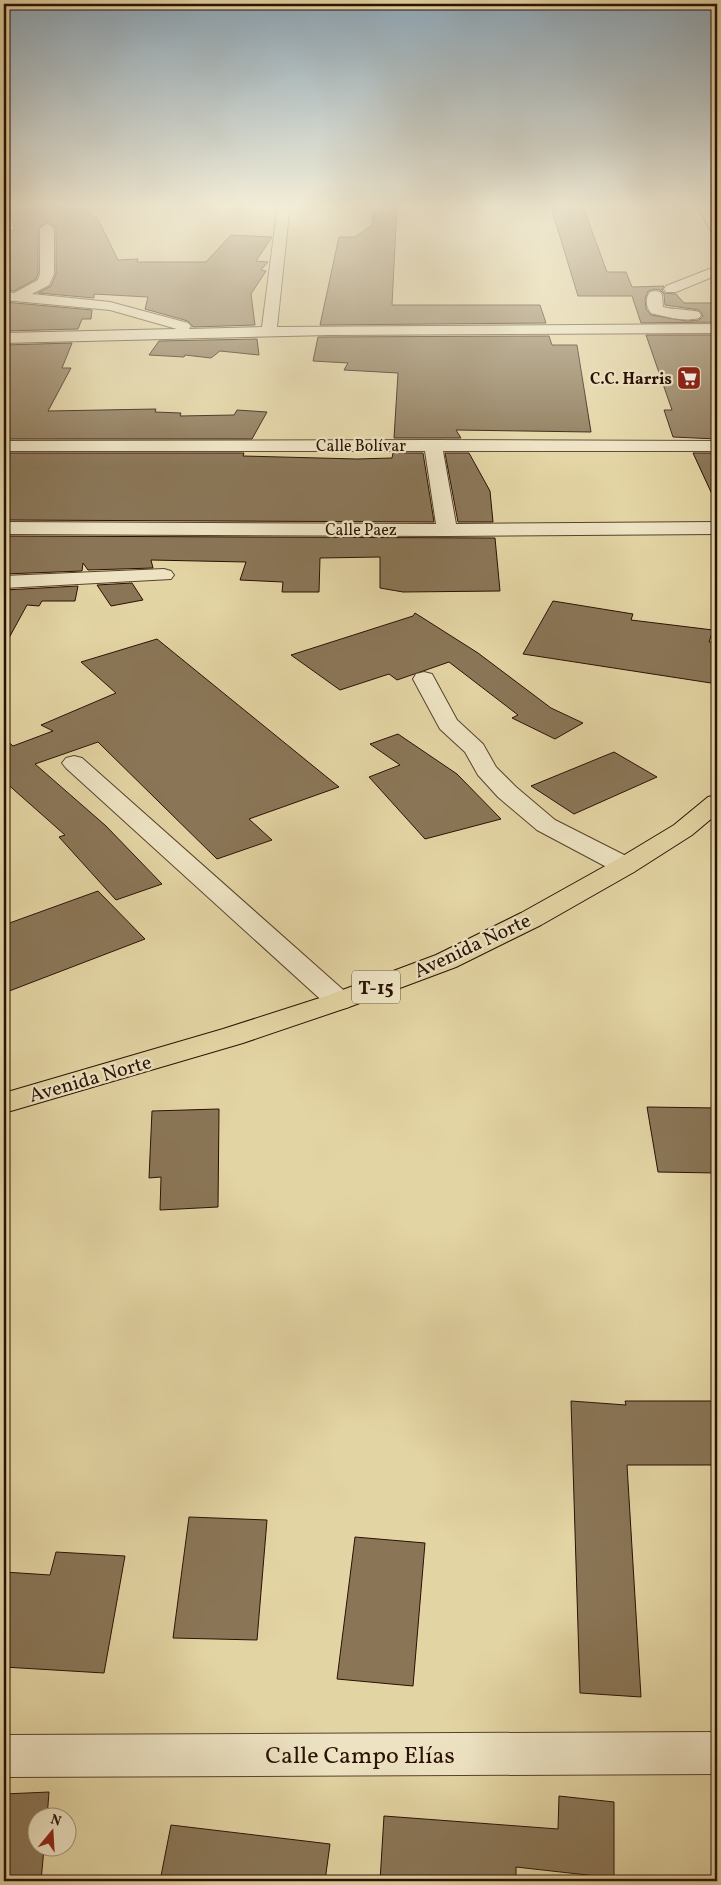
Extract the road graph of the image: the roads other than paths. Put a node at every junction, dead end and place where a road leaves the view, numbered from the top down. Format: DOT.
graph roads {
  1 [pos="274,292"];
  2 [pos="655,295"];
  3 [pos="11,297"];
  4 [pos="717,314"];
  5 [pos="717,329"];
  6 [pos="203,332"];
  7 [pos="269,332"];
  8 [pos="4,338"];
  9 [pos="433,445"];
  10 [pos="4,446"];
  11 [pos="717,446"];
  12 [pos="4,528"];
  13 [pos="717,528"];
  14 [pos="447,530"];
  15 [pos="164,575"];
  16 [pos="4,582"];
  17 [pos="424,679"];
  18 [pos="74,763"];
  19 [pos="717,802"];
  20 [pos="625,866"];
  21 [pos="339,1001"];
  22 [pos="4,1102"];
  23 [pos="717,1754"];
  24 [pos="4,1756"];
  1 -- 7 [label="street"];
  2 -- 4 [label="street"];
  3 -- 6 [label="street"];
  5 -- 7 [label="street"];
  6 -- 7 [label="street"];
  6 -- 8 [label="street"];
  9 -- 10 [label="street, Calle Bolívar"];
  9 -- 11 [label="street, Calle Bolívar"];
  9 -- 14 [label="street"];
  12 -- 14 [label="street, Calle Paez"];
  13 -- 14 [label="street, Calle Paez"];
  15 -- 16 [label="street"];
  17 -- 20 [label="street"];
  18 -- 21 [label="street"];
  19 -- 20 [label="highway, Avenida Norte / T-15"];
  20 -- 21 [label="highway, Avenida Norte / T-15"];
  21 -- 22 [label="highway, Avenida Norte / T-15"];
  23 -- 24 [label="street, Calle Campo Elías"];
}
